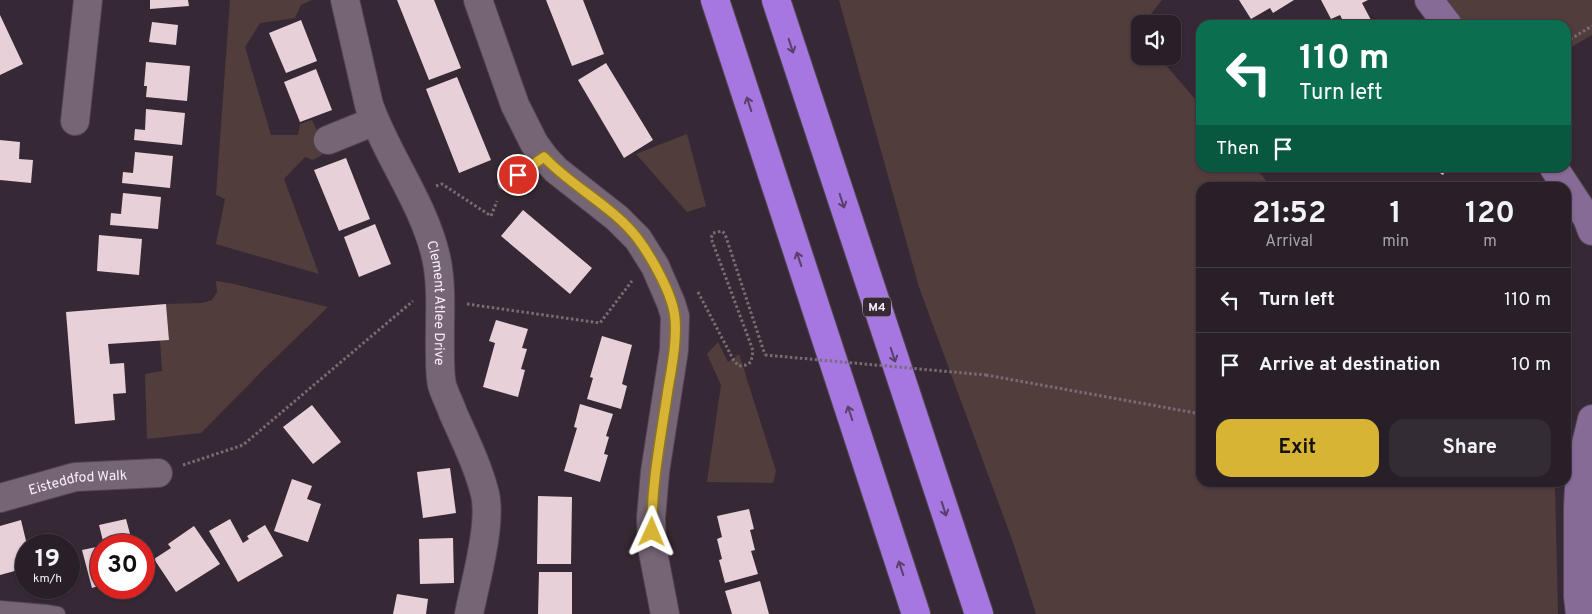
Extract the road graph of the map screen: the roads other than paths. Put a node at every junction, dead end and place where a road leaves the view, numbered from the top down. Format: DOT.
graph roads {
  1 [pos="88,0"];
  2 [pos="345,0"];
  3 [pos="478,0"];
  4 [pos="715,0"];
  5 [pos="776,0"];
  6 [pos="1429,0"];
  7 [pos="1444,20"];
  8 [pos="75,121"];
  9 [pos="375,122"];
  10 [pos="328,140"];
  11 [pos="544,157"];
  12 [pos="505,184"];
  13 [pos="1571,194"];
  14 [pos="1592,231"];
  15 [pos="1592,419"];
  16 [pos="158,474"];
  17 [pos="0,498"];
  18 [pos="0,608"];
  19 [pos="58,614"];
  20 [pos="469,614"];
  21 [pos="665,614"];
  22 [pos="916,614"];
  23 [pos="979,614"];
  24 [pos="1580,614"];
  1 -- 8 [label="street"];
  2 -- 9 [label="street, Clement Atlee Drive"];
  3 -- 11 [label="street"];
  22 -- 4 [label="highway, one-way"];
  5 -- 23 [label="highway, M4, one-way"];
  6 -- 7 [label="street"];
  9 -- 10 [label="street"];
  9 -- 20 [label="street, Clement Atlee Drive"];
  11 -- 12 [label="lane"];
  11 -- 21 [label="street"];
  13 -- 14 [label="street"];
  15 -- 24 [label="street"];
  16 -- 17 [label="street, Eisteddfod Walk"];
  18 -- 19 [label="lane"];
}
